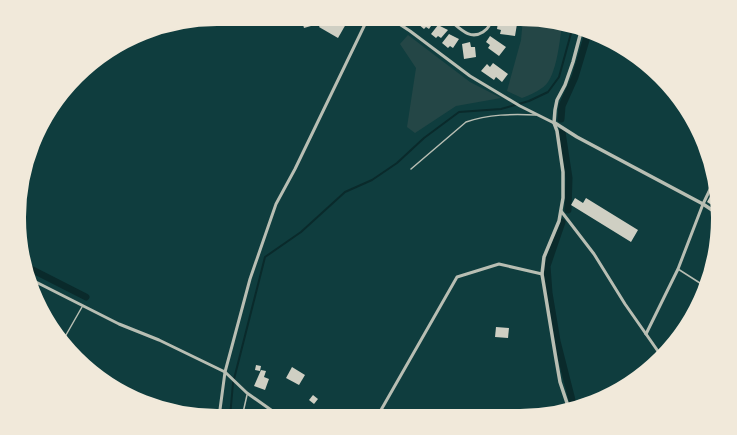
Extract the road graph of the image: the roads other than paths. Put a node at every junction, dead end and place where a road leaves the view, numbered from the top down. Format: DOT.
graph roads {
  1 [pos="365,25"];
  2 [pos="401,25"];
  3 [pos="456,25"];
  4 [pos="490,25"];
  5 [pos="580,35"];
  6 [pos="540,115"];
  7 [pos="554,123"];
  8 [pos="411,169"];
  9 [pos="710,190"];
  10 [pos="703,204"];
  11 [pos="712,210"];
  12 [pos="561,211"];
  13 [pos="678,269"];
  14 [pos="542,274"];
  15 [pos="36,282"];
  16 [pos="700,283"];
  17 [pos="82,306"];
  18 [pos="646,334"];
  19 [pos="66,336"];
  20 [pos="658,351"];
  21 [pos="225,372"];
  22 [pos="247,393"];
  23 [pos="568,403"];
  24 [pos="220,410"];
  25 [pos="243,410"];
  26 [pos="271,410"];
  27 [pos="381,410"];
  1 -- 21 [label="street"];
  2 -- 6 [label="street"];
  3 -- 4 [label="street"];
  5 -- 7 [label="street"];
  6 -- 7 [label="street"];
  6 -- 8 [label="lane"];
  7 -- 10 [label="street"];
  7 -- 12 [label="street"];
  9 -- 10 [label="street"];
  10 -- 11 [label="street"];
  10 -- 13 [label="street"];
  12 -- 14 [label="street"];
  12 -- 18 [label="street"];
  13 -- 16 [label="lane"];
  13 -- 18 [label="street"];
  14 -- 23 [label="street"];
  14 -- 27 [label="street"];
  15 -- 17 [label="street"];
  17 -- 19 [label="lane"];
  17 -- 21 [label="street"];
  18 -- 20 [label="street"];
  21 -- 22 [label="street"];
  21 -- 24 [label="street"];
  22 -- 25 [label="lane"];
  22 -- 26 [label="street"];
}
